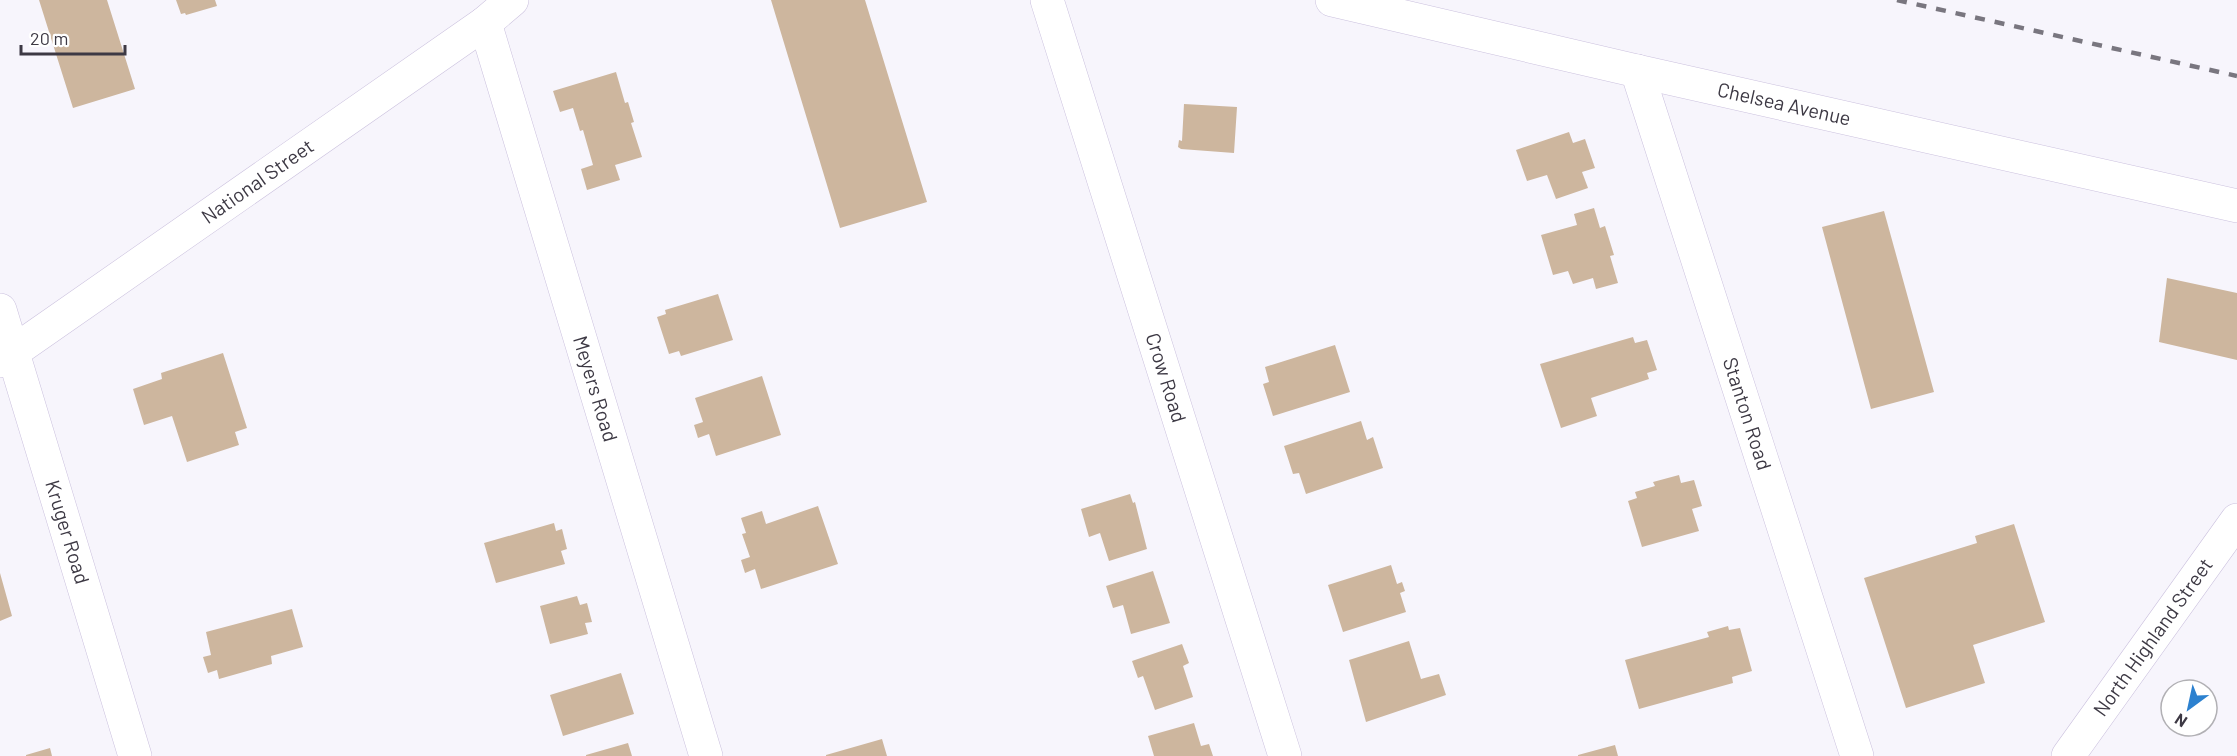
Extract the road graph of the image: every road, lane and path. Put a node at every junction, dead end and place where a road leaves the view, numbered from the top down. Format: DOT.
graph roads {
  1 [pos="512,0"];
  2 [pos="1047,0"];
  3 [pos="1332,0"];
  4 [pos="485,23"];
  5 [pos="1637,71"];
  6 [pos="2237,206"];
  7 [pos="0,310"];
  8 [pos="7,357"];
  9 [pos="2237,520"];
  10 [pos="135,756"];
  11 [pos="706,756"];
  12 [pos="1285,756"];
  13 [pos="1857,756"];
  14 [pos="2068,756"];
  1 -- 4 [label="street, National Street"];
  2 -- 12 [label="street, Crow Road"];
  3 -- 5 [label="street, Chelsea Avenue"];
  4 -- 8 [label="street, National Street"];
  4 -- 11 [label="street, Meyers Road"];
  5 -- 6 [label="street, Chelsea Avenue"];
  5 -- 13 [label="street, Stanton Road"];
  7 -- 8 [label="street, Kruger Road"];
  8 -- 10 [label="street, Kruger Road"];
  9 -- 14 [label="street, North Highland Street"];
}
